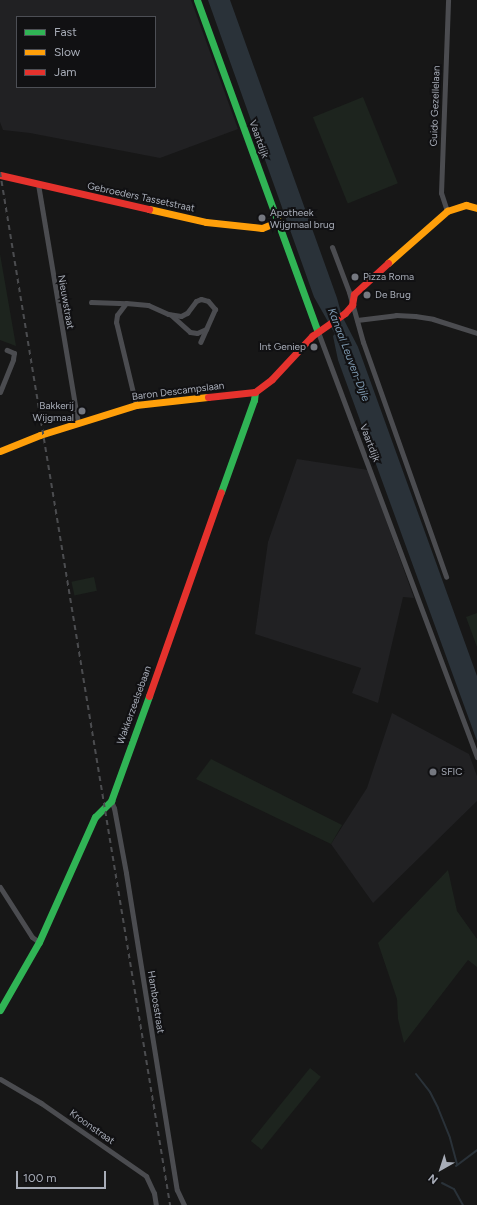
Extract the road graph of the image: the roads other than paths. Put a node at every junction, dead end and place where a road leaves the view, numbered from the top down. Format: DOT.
graph roads {
  1 [pos="197,0"];
  2 [pos="448,0"];
  3 [pos="0,175"];
  4 [pos="38,184"];
  5 [pos="477,208"];
  6 [pos="447,211"];
  7 [pos="278,221"];
  8 [pos="332,247"];
  9 [pos="91,302"];
  10 [pos="126,303"];
  11 [pos="352,305"];
  12 [pos="168,314"];
  13 [pos="357,320"];
  14 [pos="206,329"];
  15 [pos="318,332"];
  16 [pos="477,333"];
  17 [pos="200,342"];
  18 [pos="7,350"];
  19 [pos="0,392"];
  20 [pos="255,392"];
  21 [pos="136,406"];
  22 [pos="78,423"];
  23 [pos="0,451"];
  24 [pos="446,577"];
  25 [pos="477,756"];
  26 [pos="111,801"];
  27 [pos="0,887"];
  28 [pos="39,942"];
  29 [pos="0,1010"];
  30 [pos="0,1079"];
  31 [pos="156,1205"];
  32 [pos="184,1205"];
  1 -- 7 [label="street, Vaartdijk"];
  2 -- 6 [label="street, Guido Gezellelaan"];
  3 -- 4 [label="street, Gebroeders Tassetstraat"];
  4 -- 7 [label="street, Gebroeders Tassetstraat"];
  4 -- 22 [label="street, Nieuwstraat"];
  5 -- 6 [label="street"];
  6 -- 11 [label="street"];
  7 -- 15 [label="street, Vaartdijk"];
  8 -- 11 [label="street"];
  9 -- 10 [label="street"];
  10 -- 12 [label="street"];
  10 -- 21 [label="street"];
  11 -- 13 [label="street"];
  11 -- 15 [label="street"];
  12 -- 14 [label="street"];
  12 -- 14 [label="street"];
  13 -- 16 [label="street"];
  13 -- 24 [label="street"];
  14 -- 17 [label="street"];
  15 -- 20 [label="street"];
  15 -- 25 [label="street, Vaartdijk"];
  18 -- 19 [label="street"];
  20 -- 21 [label="street, Baron Descampslaan"];
  20 -- 26 [label="street, Wakkerzeelsebaan"];
  21 -- 22 [label="street, Baron Descampslaan"];
  22 -- 23 [label="street, Baron Descampslaan"];
  26 -- 28 [label="street, Wakkerzeelsebaan"];
  26 -- 32 [label="street, Hambosstraat"];
  27 -- 28 [label="street"];
  28 -- 29 [label="street, Wakkerzeelsebaan"];
  30 -- 31 [label="street, Kroonstraat"];
}
